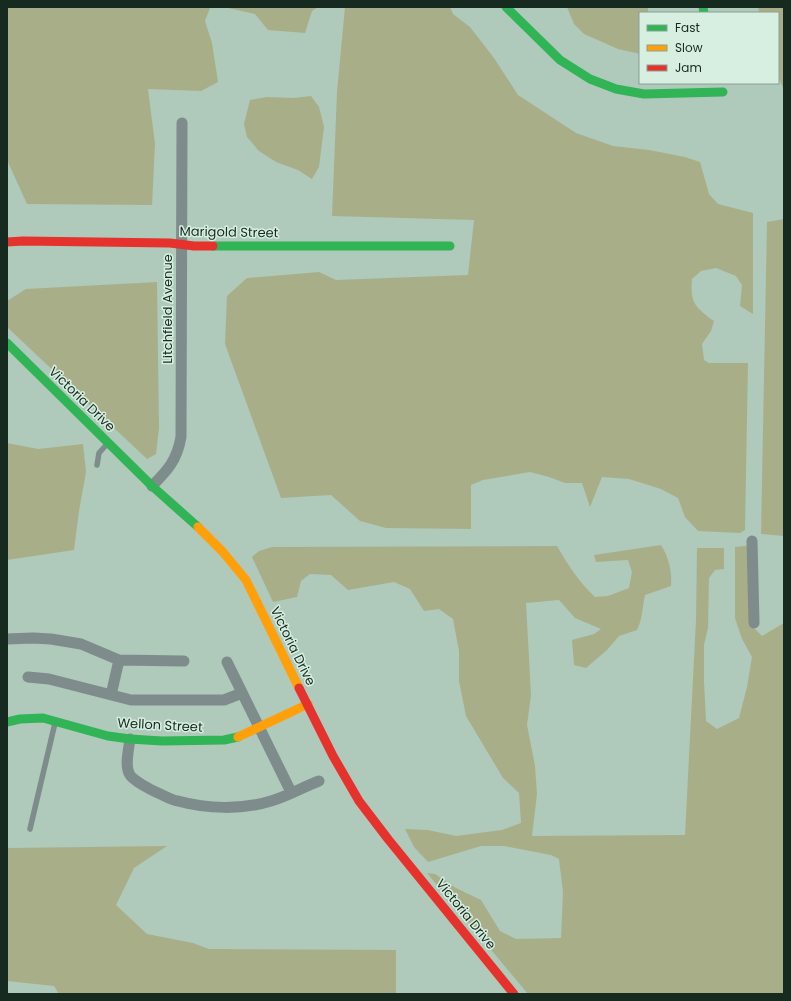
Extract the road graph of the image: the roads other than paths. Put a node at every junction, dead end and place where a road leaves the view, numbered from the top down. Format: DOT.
graph roads {
  1 [pos="506,7"];
  2 [pos="722,87"];
  3 [pos="182,122"];
  4 [pos="7,242"];
  5 [pos="181,245"];
  6 [pos="450,246"];
  7 [pos="7,343"];
  8 [pos="108,442"];
  9 [pos="97,465"];
  10 [pos="152,486"];
  11 [pos="752,541"];
  12 [pos="754,623"];
  13 [pos="7,640"];
  14 [pos="119,660"];
  15 [pos="184,661"];
  16 [pos="228,662"];
  17 [pos="28,678"];
  18 [pos="242,693"];
  19 [pos="111,695"];
  20 [pos="308,704"];
  21 [pos="55,721"];
  22 [pos="7,722"];
  23 [pos="260,727"];
  24 [pos="130,739"];
  25 [pos="319,781"];
  26 [pos="291,792"];
  27 [pos="30,829"];
  28 [pos="514,994"];
  1 -- 2 [label="street"];
  3 -- 5 [label="street, Litchfield Avenue"];
  4 -- 5 [label="street, Marigold Street"];
  5 -- 6 [label="street, Marigold Street"];
  5 -- 10 [label="street, Litchfield Avenue"];
  7 -- 8 [label="street, Victoria Drive"];
  8 -- 9 [label="lane"];
  8 -- 10 [label="street, Victoria Drive"];
  10 -- 20 [label="street, Victoria Drive"];
  11 -- 12 [label="street"];
  13 -- 14 [label="street"];
  14 -- 15 [label="street"];
  14 -- 19 [label="street"];
  16 -- 18 [label="street"];
  17 -- 19 [label="street"];
  18 -- 19 [label="street"];
  18 -- 23 [label="street"];
  20 -- 23 [label="street, Wellon Street"];
  20 -- 28 [label="street, Victoria Drive"];
  21 -- 22 [label="street, Wellon Street"];
  21 -- 24 [label="street, Wellon Street"];
  21 -- 27 [label="lane"];
  23 -- 24 [label="street, Wellon Street"];
  23 -- 26 [label="street"];
  24 -- 26 [label="street"];
  25 -- 26 [label="street"];
}
